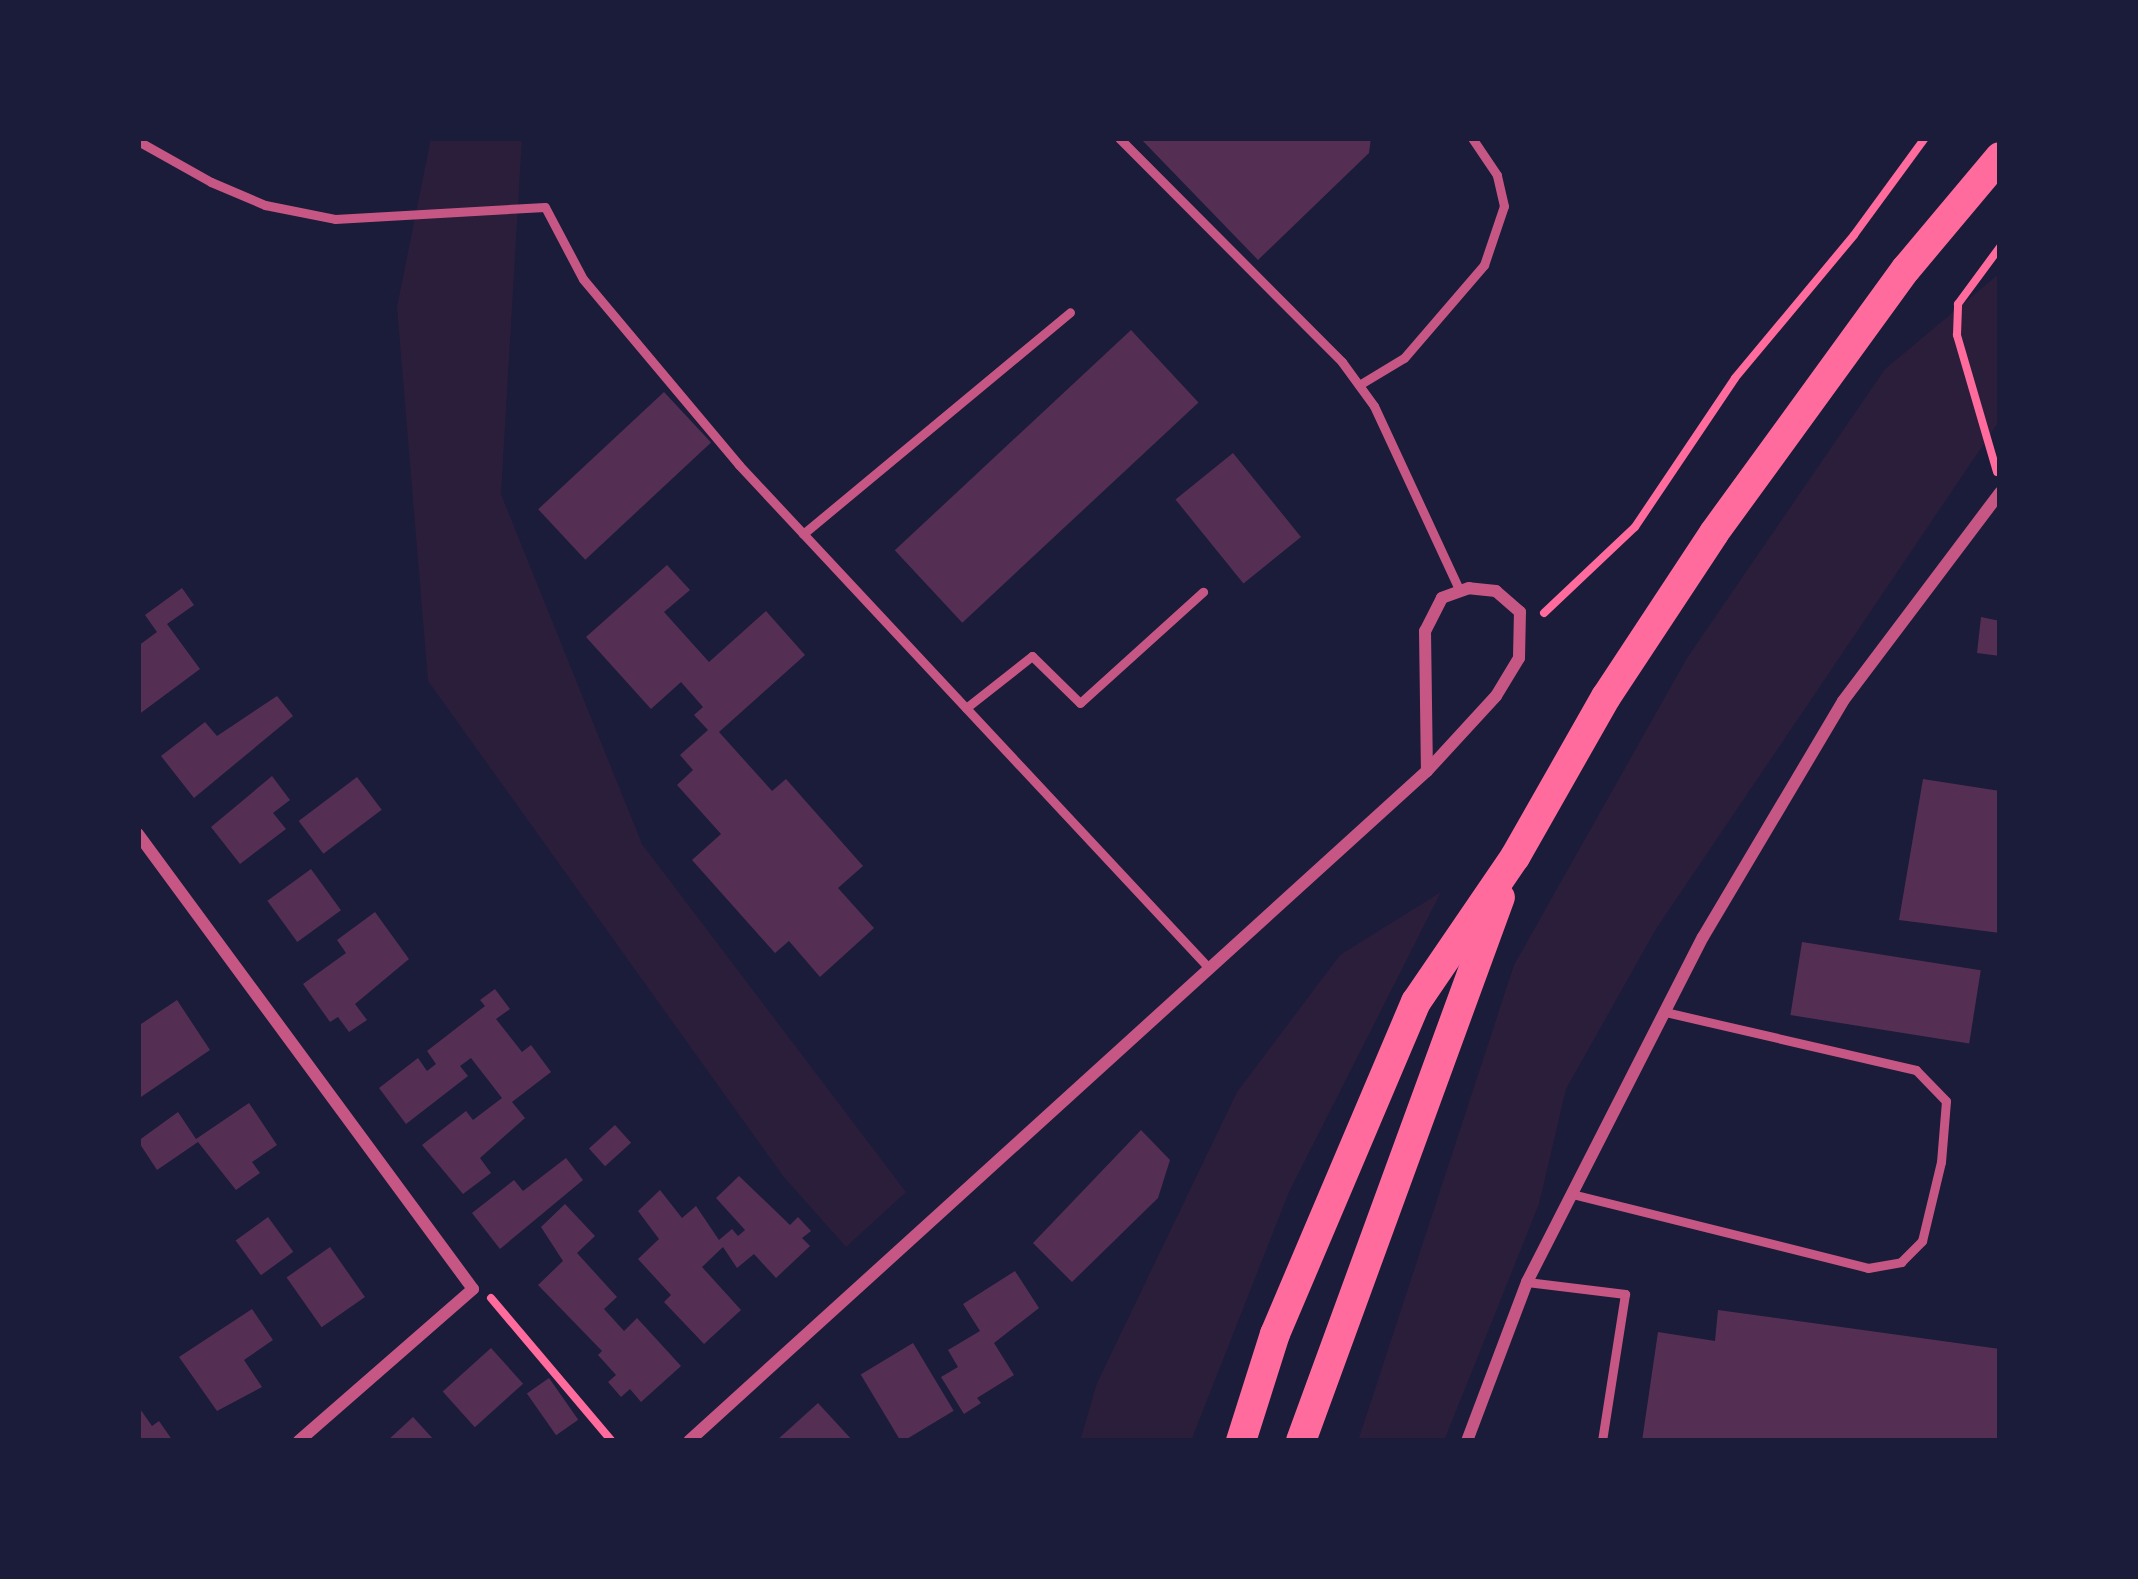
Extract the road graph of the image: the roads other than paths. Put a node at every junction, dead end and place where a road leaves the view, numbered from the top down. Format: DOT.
graph roads {
  1 [pos="1119,138"];
  2 [pos="1472,138"];
  3 [pos="138,141"];
  4 [pos="2000,157"];
  5 [pos="1070,312"];
  6 [pos="1359,385"];
  7 [pos="2000,493"];
  8 [pos="803,534"];
  9 [pos="1460,591"];
  10 [pos="1203,592"];
  11 [pos="966,708"];
  12 [pos="1427,771"];
  13 [pos="138,834"];
  14 [pos="1515,857"];
  15 [pos="1208,967"];
  16 [pos="1664,1012"];
  17 [pos="1572,1194"];
  18 [pos="1527,1282"];
  19 [pos="299,1441"];
  20 [pos="689,1441"];
  21 [pos="1241,1441"];
  22 [pos="1300,1441"];
  23 [pos="1467,1441"];
  24 [pos="1602,1441"];
  1 -- 6 [label="lane"];
  2 -- 6 [label="lane"];
  3 -- 8 [label="lane"];
  4 -- 14 [label="main road"];
  5 -- 8 [label="lane"];
  6 -- 9 [label="lane"];
  7 -- 16 [label="street"];
  8 -- 11 [label="lane"];
  9 -- 12 [label="street"];
  9 -- 12 [label="street"];
  10 -- 11 [label="lane"];
  11 -- 15 [label="lane"];
  12 -- 15 [label="street"];
  13 -- 19 [label="street"];
  14 -- 21 [label="main road"];
  14 -- 22 [label="main road"];
  15 -- 20 [label="street"];
  16 -- 17 [label="street"];
  16 -- 17 [label="lane"];
  17 -- 18 [label="street"];
  18 -- 23 [label="street"];
  18 -- 24 [label="lane"];
}
